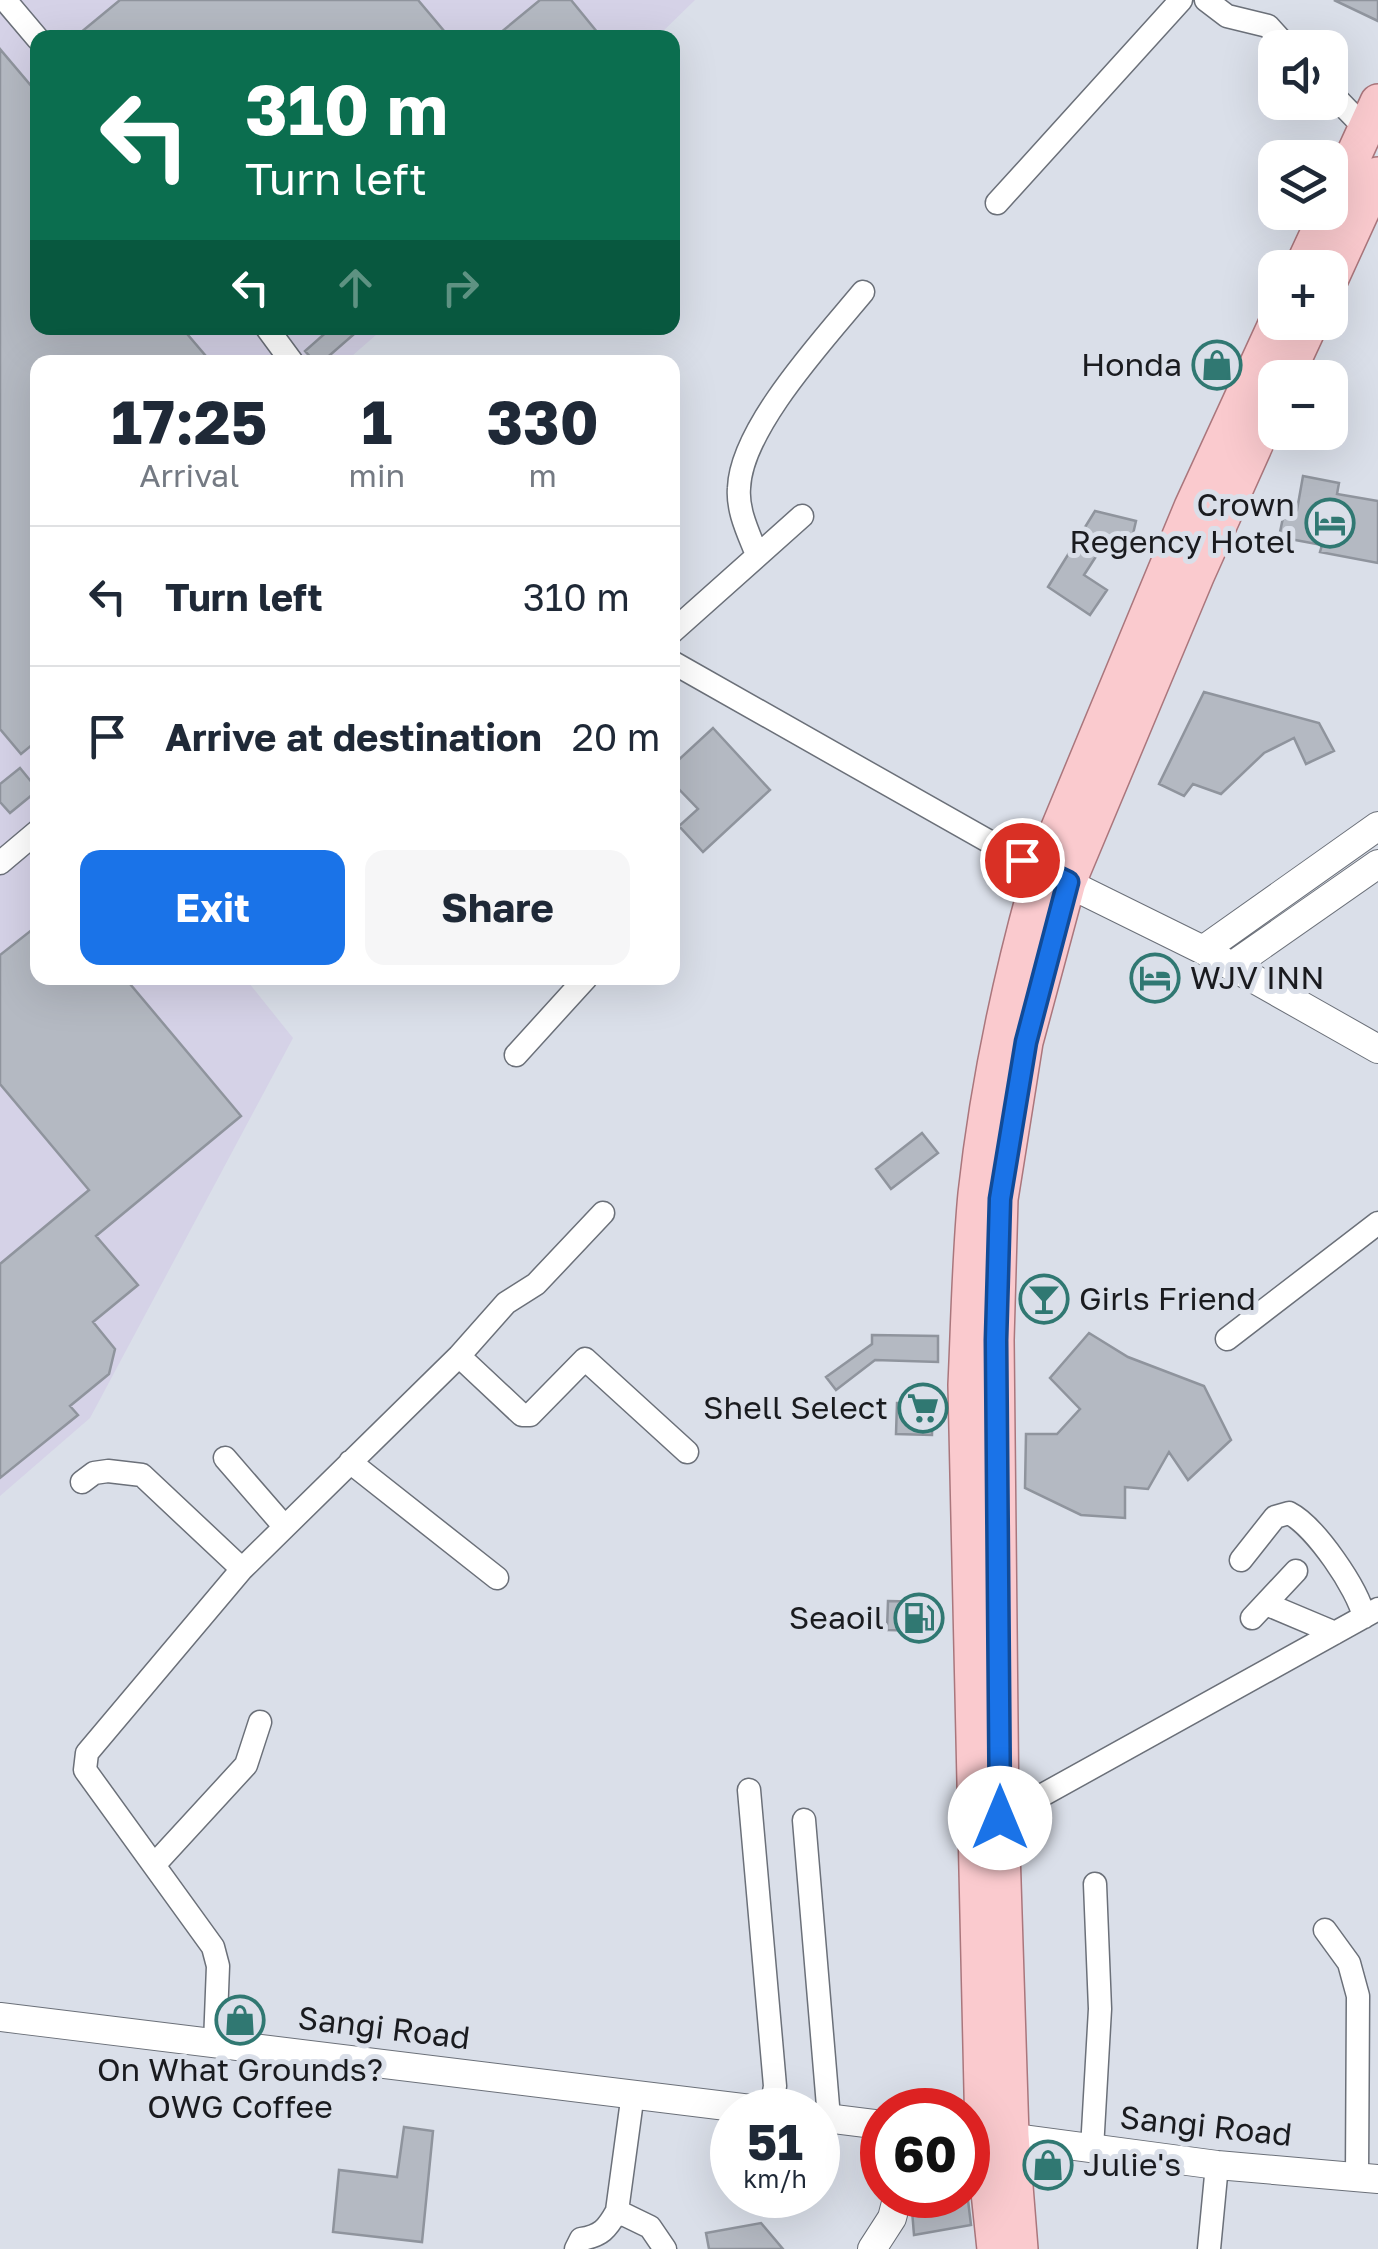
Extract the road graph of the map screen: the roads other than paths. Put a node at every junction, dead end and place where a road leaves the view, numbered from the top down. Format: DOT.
graph roads {
  1 [pos="5,0"];
  2 [pos="1181,0"];
  3 [pos="1206,0"];
  4 [pos="30,30"];
  5 [pos="1272,30"];
  6 [pos="1348,102"];
  7 [pos="1372,115"];
  8 [pos="1350,192"];
  9 [pos="997,202"];
  10 [pos="1313,250"];
  11 [pos="1337,250"];
  12 [pos="863,292"];
  13 [pos="1269,340"];
  14 [pos="1258,438"];
  15 [pos="802,516"];
  16 [pos="757,555"];
  17 [pos="680,625"];
  18 [pos="680,668"];
  19 [pos="1378,826"];
  20 [pos="30,838"];
  21 [pos="0,863"];
  22 [pos="1378,864"];
  23 [pos="1054,876"];
  24 [pos="1203,950"];
  25 [pos="1232,966"];
  26 [pos="580,985"];
  27 [pos="1378,1049"];
  28 [pos="516,1055"];
  29 [pos="604,1213"];
  30 [pos="1378,1223"];
  31 [pos="1227,1339"];
  32 [pos="458,1356"];
  33 [pos="688,1452"];
  34 [pos="225,1458"];
  35 [pos="350,1462"];
  36 [pos="82,1482"];
  37 [pos="284,1526"];
  38 [pos="1242,1560"];
  39 [pos="242,1568"];
  40 [pos="1296,1571"];
  41 [pos="498,1578"];
  42 [pos="1371,1613"];
  43 [pos="1335,1633"];
  44 [pos="260,1722"];
  45 [pos="749,1790"];
  46 [pos="1000,1818"];
  47 [pos="804,1820"];
  48 [pos="156,1864"];
  49 [pos="1095,1884"];
  50 [pos="1325,1930"];
  51 [pos="0,2017"];
  52 [pos="214,2042"];
  53 [pos="772,2088"];
  54 [pos="821,2088"];
  55 [pos="986,2088"];
  56 [pos="989,2088"];
  57 [pos="633,2093"];
  58 [pos="710,2103"];
  59 [pos="990,2135"];
  60 [pos="990,2145"];
  61 [pos="1092,2149"];
  62 [pos="1217,2165"];
  63 [pos="1368,2177"];
  64 [pos="990,2178"];
  65 [pos="617,2212"];
  66 [pos="892,2218"];
  67 [pos="576,2249"];
  68 [pos="665,2249"];
  69 [pos="872,2249"];
  70 [pos="995,2249"];
  71 [pos="1020,2249"];
  72 [pos="1209,2249"];
  1 -- 4 [label="street"];
  2 -- 9 [label="street"];
  3 -- 5 [label="street"];
  6 -- 7 [label="street"];
  7 -- 8 [label="main road"];
  8 -- 10 [label="main road"];
  8 -- 11 [label="main road"];
  12 -- 16 [label="street"];
  13 -- 23 [label="main road"];
  14 -- 23 [label="main road"];
  15 -- 16 [label="street"];
  16 -- 17 [label="street"];
  18 -- 23 [label="street"];
  19 -- 24 [label="street"];
  20 -- 21 [label="street"];
  22 -- 25 [label="street"];
  23 -- 24 [label="street"];
  23 -- 46 [label="main road"];
  23 -- 55 [label="main road"];
  24 -- 25 [label="street"];
  25 -- 27 [label="street"];
  26 -- 28 [label="street"];
  29 -- 32 [label="street"];
  30 -- 31 [label="street"];
  32 -- 33 [label="street"];
  32 -- 35 [label="street"];
  34 -- 37 [label="street"];
  35 -- 37 [label="street"];
  35 -- 41 [label="street"];
  36 -- 39 [label="street"];
  37 -- 39 [label="street"];
  38 -- 42 [label="street"];
  39 -- 48 [label="street"];
  40 -- 43 [label="street"];
  42 -- 43 [label="street"];
  43 -- 46 [label="street"];
  44 -- 48 [label="street"];
  45 -- 53 [label="street"];
  46 -- 56 [label="main road"];
  47 -- 54 [label="street"];
  48 -- 52 [label="street"];
  49 -- 61 [label="street"];
  50 -- 63 [label="street"];
  51 -- 52 [label="street, Sangi Road"];
  52 -- 57 [label="street, Sangi Road"];
  57 -- 58 [label="street, Sangi Road"];
  57 -- 65 [label="street"];
  59 -- 61 [label="street, Sangi Road"];
  60 -- 71 [label="main road"];
  61 -- 62 [label="street, Sangi Road"];
  62 -- 63 [label="street, Sangi Road"];
  62 -- 72 [label="street"];
  64 -- 70 [label="main road"];
  65 -- 67 [label="street"];
  65 -- 68 [label="street"];
  66 -- 69 [label="street"];
}
